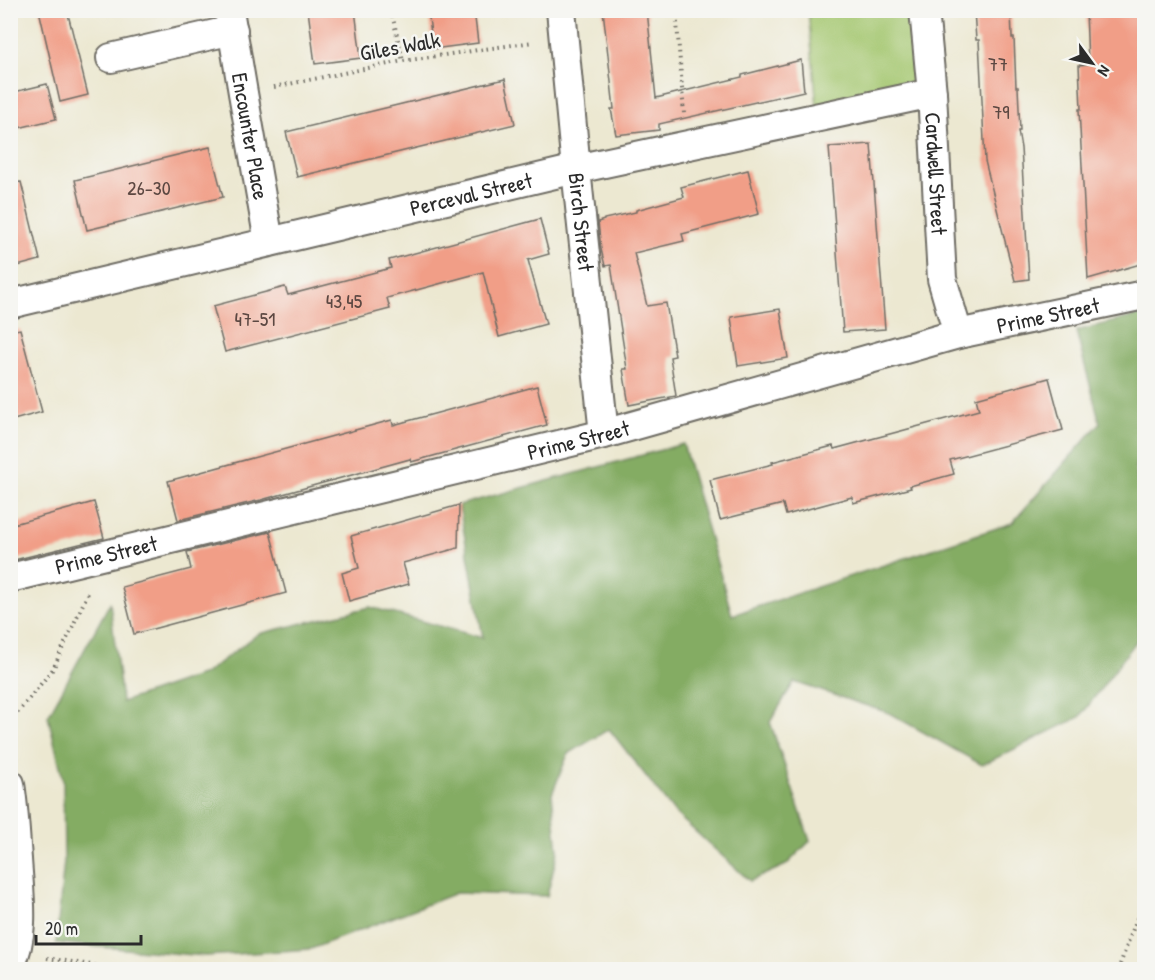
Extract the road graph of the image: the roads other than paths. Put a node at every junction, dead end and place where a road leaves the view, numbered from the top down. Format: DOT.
graph roads {
  1 [pos="924,10"];
  2 [pos="231,20"];
  3 [pos="562,24"];
  4 [pos="111,58"];
  5 [pos="932,93"];
  6 [pos="576,169"];
  7 [pos="269,242"];
  8 [pos="1144,295"];
  9 [pos="10,304"];
  10 [pos="958,334"];
  11 [pos="604,434"];
  12 [pos="16,577"];
  13 [pos="10,783"];
  14 [pos="13,960"];
  1 -- 5 [label="street, Cardwell Street"];
  2 -- 4 [label="street, Encounter Place"];
  2 -- 7 [label="street, Encounter Place"];
  3 -- 6 [label="street, Birch Street"];
  5 -- 6 [label="street, Perceval Street"];
  5 -- 10 [label="street, Cardwell Street"];
  6 -- 7 [label="street, Perceval Street"];
  6 -- 11 [label="street, Birch Street"];
  7 -- 9 [label="street, Perceval Street"];
  8 -- 10 [label="street, Prime Street"];
  10 -- 11 [label="street, Prime Street"];
  11 -- 12 [label="street, Prime Street"];
  13 -- 14 [label="street"];
}
